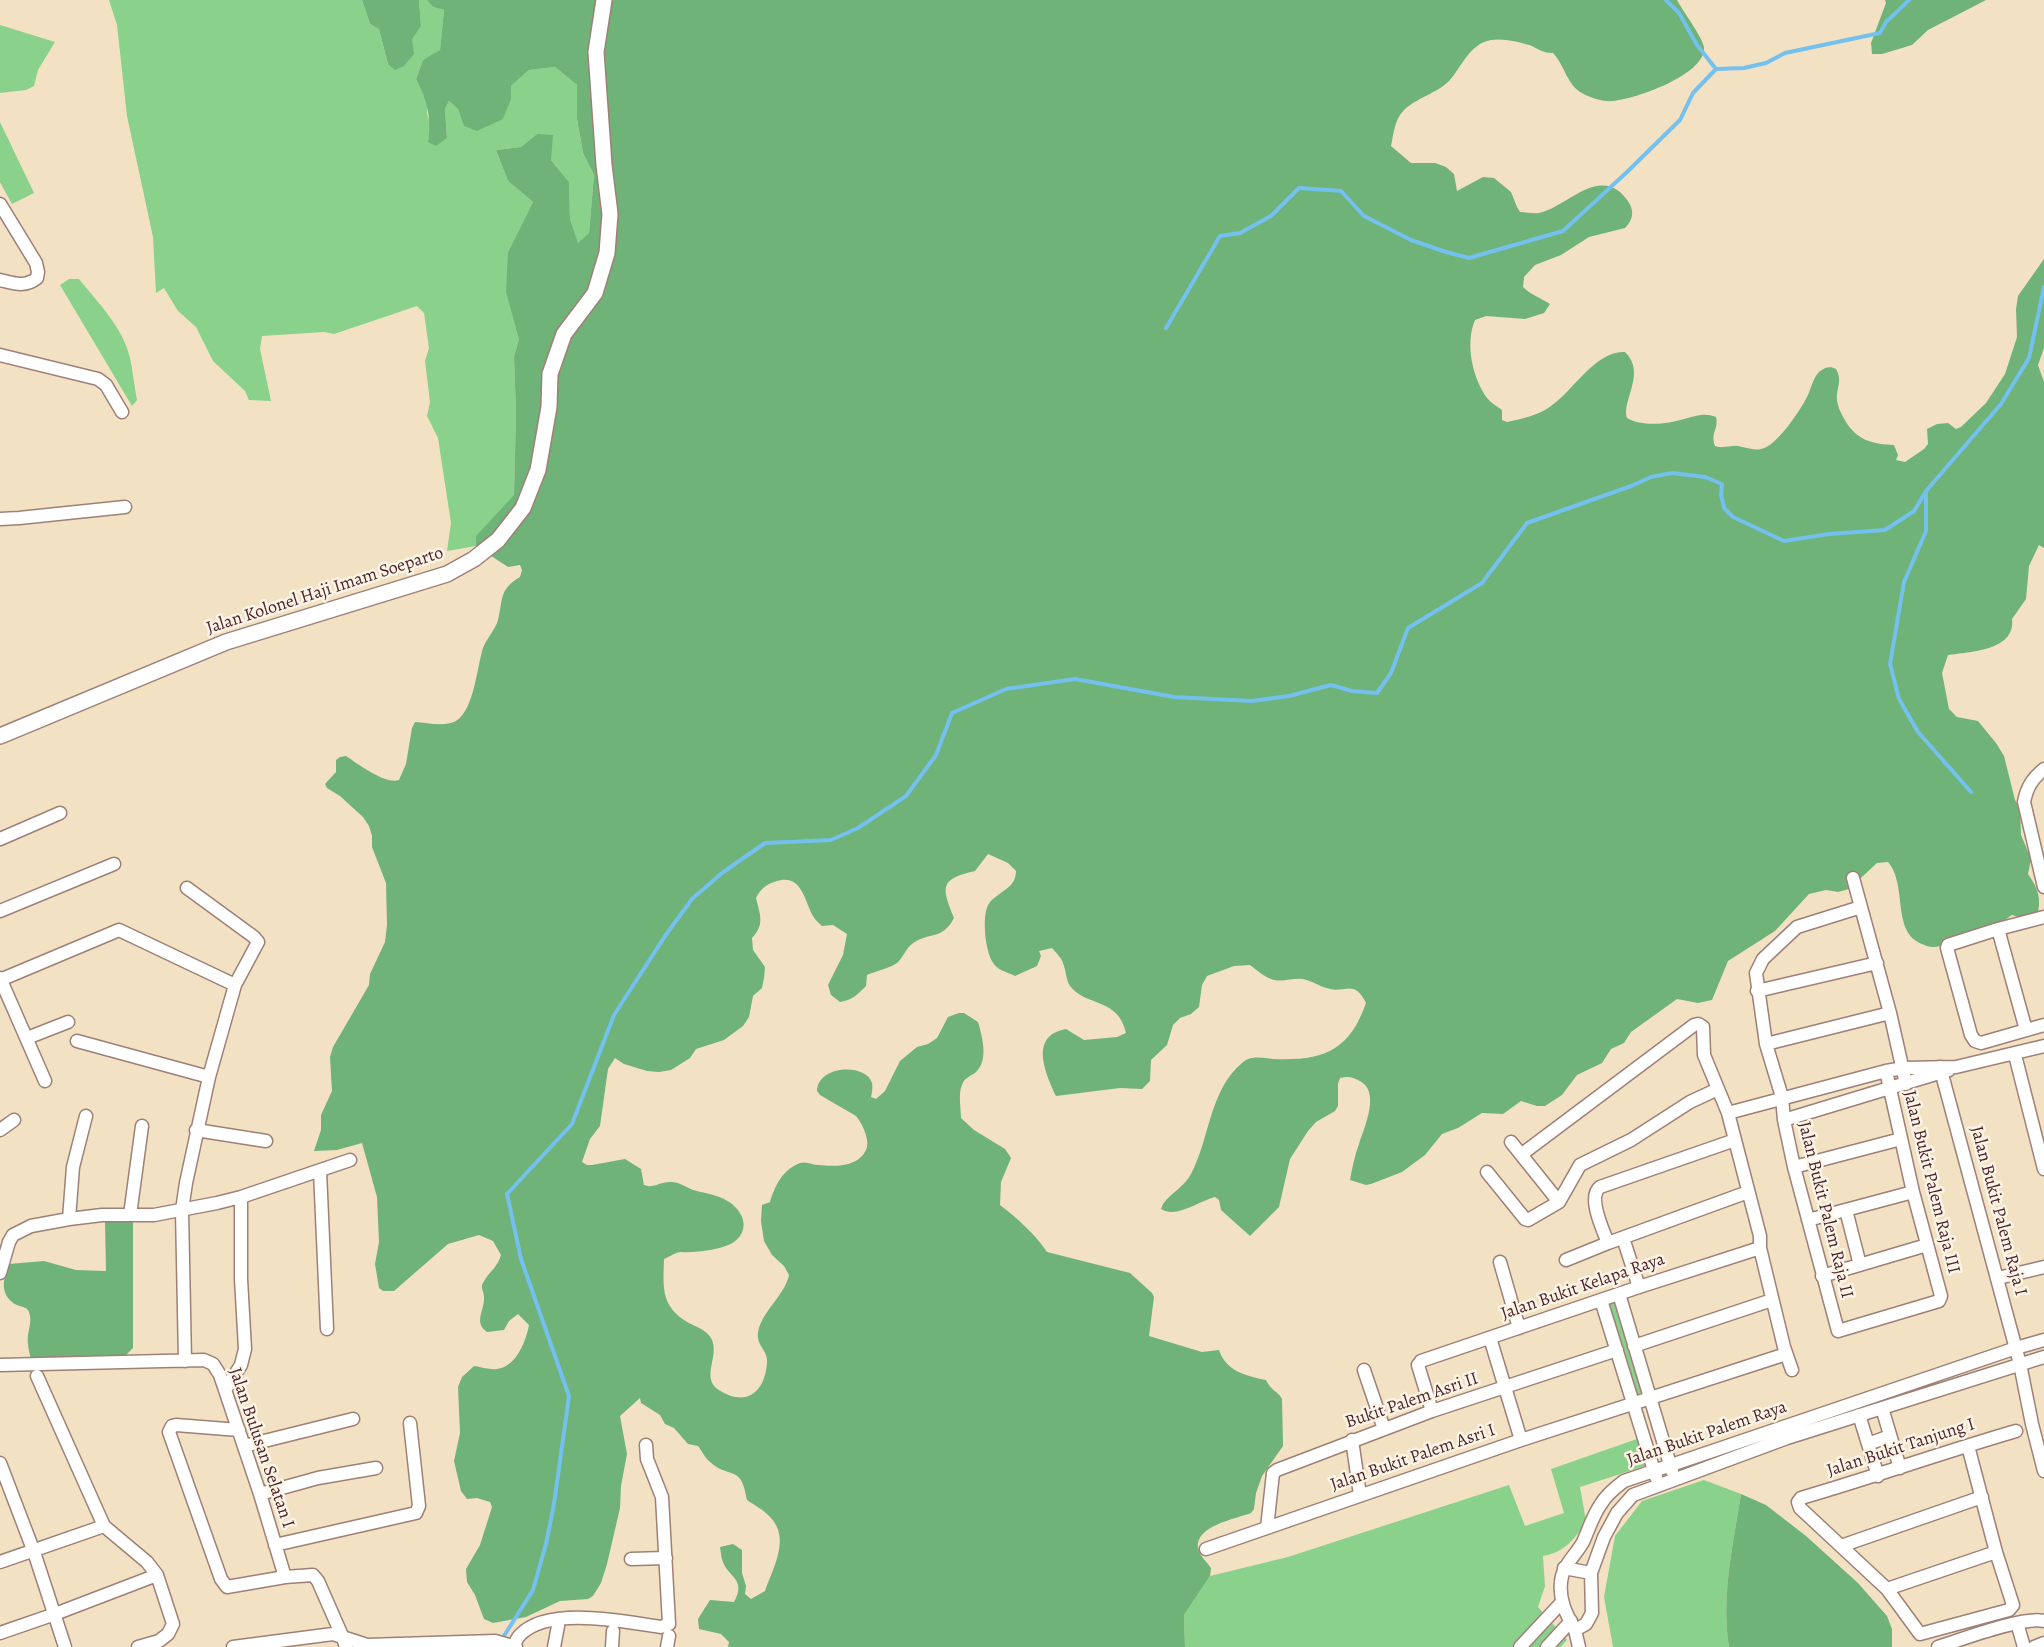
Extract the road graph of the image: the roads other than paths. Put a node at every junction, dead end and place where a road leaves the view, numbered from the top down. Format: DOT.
graph roads {
  1 [pos="604,0"];
  2 [pos="0,204"];
  3 [pos="0,280"];
  4 [pos="0,355"];
  5 [pos="122,412"];
  6 [pos="125,507"];
  7 [pos="0,519"];
  8 [pos="0,736"];
  9 [pos="2044,769"];
  10 [pos="60,813"];
  11 [pos="0,839"];
  12 [pos="114,864"];
  13 [pos="1853,878"];
  14 [pos="2044,887"];
  15 [pos="187,888"];
  16 [pos="1861,907"];
  17 [pos="0,911"];
  18 [pos="2044,917"];
  19 [pos="1998,929"];
  20 [pos="1877,963"];
  21 [pos="0,979"];
  22 [pos="235,985"];
  23 [pos="1758,991"];
  24 [pos="1890,1013"];
  25 [pos="68,1022"];
  26 [pos="2044,1025"];
  27 [pos="2026,1030"];
  28 [pos="27,1038"];
  29 [pos="77,1041"];
  30 [pos="1766,1044"];
  31 [pos="2044,1046"];
  32 [pos="2014,1055"];
  33 [pos="1904,1068"];
  34 [pos="1941,1070"];
  35 [pos="1886,1071"];
  36 [pos="209,1077"];
  37 [pos="45,1081"];
  38 [pos="1906,1084"];
  39 [pos="1718,1089"];
  40 [pos="1889,1089"];
  41 [pos="1782,1097"];
  42 [pos="86,1116"];
  43 [pos="1729,1118"];
  44 [pos="14,1120"];
  45 [pos="1784,1120"];
  46 [pos="142,1126"];
  47 [pos="0,1130"];
  48 [pos="196,1130"];
  49 [pos="1901,1139"];
  50 [pos="1735,1140"];
  51 [pos="266,1141"];
  52 [pos="1511,1142"];
  53 [pos="1522,1154"];
  54 [pos="350,1160"];
  55 [pos="1794,1167"];
  56 [pos="2044,1169"];
  57 [pos="320,1171"];
  58 [pos="1487,1172"];
  59 [pos="1748,1192"];
  60 [pos="1913,1192"];
  61 [pos="241,1197"];
  62 [pos="1559,1202"];
  63 [pos="182,1210"];
  64 [pos="1846,1210"];
  65 [pos="130,1215"];
  66 [pos="69,1219"];
  67 [pos="1808,1220"];
  68 [pos="1623,1238"];
  69 [pos="1608,1243"];
  70 [pos="1927,1245"];
  71 [pos="1760,1248"];
  72 [pos="1566,1260"];
  73 [pos="1500,1262"];
  74 [pos="1860,1265"];
  75 [pos="2044,1267"];
  76 [pos="0,1273"];
  77 [pos="1822,1276"];
  78 [pos="1998,1278"];
  79 [pos="1639,1287"];
  80 [pos="1619,1294"];
  81 [pos="1601,1300"];
  82 [pos="1772,1300"];
  83 [pos="1519,1328"];
  84 [pos="327,1329"];
  85 [pos="1838,1331"];
  86 [pos="1490,1338"];
  87 [pos="2044,1340"];
  88 [pos="1634,1346"];
  89 [pos="2016,1348"];
  90 [pos="1617,1350"];
  91 [pos="1786,1354"];
  92 [pos="2044,1357"];
  93 [pos="185,1361"];
  94 [pos="2020,1364"];
  95 [pos="0,1365"];
  96 [pos="1364,1370"];
  97 [pos="1792,1370"];
  98 [pos="37,1376"];
  99 [pos="1504,1387"];
  100 [pos="225,1390"];
  101 [pos="1650,1397"];
  102 [pos="1633,1402"];
  103 [pos="1875,1406"];
  104 [pos="1432,1411"];
  105 [pos="1859,1415"];
  106 [pos="353,1419"];
  107 [pos="410,1423"];
  108 [pos="1384,1429"];
  109 [pos="239,1430"];
  110 [pos="2016,1431"];
  111 [pos="2039,1434"];
  112 [pos="1890,1436"];
  113 [pos="1352,1440"];
  114 [pos="1521,1440"];
  115 [pos="1868,1444"];
  116 [pos="646,1445"];
  117 [pos="244,1446"];
  118 [pos="1968,1446"];
  119 [pos="0,1463"];
  120 [pos="1670,1465"];
  121 [pos="376,1468"];
  122 [pos="1900,1468"];
  123 [pos="1653,1471"];
  124 [pos="2044,1471"];
  125 [pos="1878,1476"];
  126 [pos="1674,1479"];
  127 [pos="1658,1484"];
  128 [pos="260,1494"];
  129 [pos="1359,1495"];
  130 [pos="1982,1497"];
  131 [pos="1601,1503"];
  132 [pos="1622,1506"];
  133 [pos="104,1526"];
  134 [pos="1267,1528"];
  135 [pos="275,1545"];
  136 [pos="1841,1546"];
  137 [pos="1206,1549"];
  138 [pos="34,1551"];
  139 [pos="1996,1552"];
  140 [pos="666,1558"];
  141 [pos="631,1559"];
  142 [pos="0,1562"];
  143 [pos="1564,1568"];
  144 [pos="1591,1573"];
  145 [pos="157,1575"];
  146 [pos="285,1577"];
  147 [pos="1887,1589"];
  148 [pos="1562,1602"];
  149 [pos="55,1614"];
  150 [pos="2044,1621"];
  151 [pos="2017,1623"];
  152 [pos="1573,1625"];
  153 [pos="558,1626"];
  154 [pos="613,1631"];
  155 [pos="0,1633"];
  156 [pos="1532,1635"];
  157 [pos="344,1642"];
  158 [pos="2044,1644"];
  159 [pos="508,1645"];
  160 [pos="1578,1646"];
  161 [pos="65,1647"];
  162 [pos="138,1647"];
  163 [pos="233,1647"];
  164 [pos="554,1647"];
  165 [pos="612,1647"];
  166 [pos="1520,1647"];
  167 [pos="1545,1647"];
  168 [pos="1938,1647"];
  169 [pos="2024,1647"];
  170 [pos="2034,1647"];
  1 -- 8 [label="main road, Jalan Kolonel Haji Imam Soeparto"];
  2 -- 3 [label="street"];
  4 -- 5 [label="street"];
  6 -- 7 [label="street"];
  9 -- 14 [label="street"];
  10 -- 11 [label="street"];
  12 -- 17 [label="street"];
  13 -- 16 [label="street"];
  15 -- 22 [label="street"];
  16 -- 20 [label="street"];
  16 -- 23 [label="street, Jalan Bukit Palem Raja II"];
  18 -- 19 [label="street"];
  19 -- 27 [label="street"];
  19 -- 27 [label="street"];
  20 -- 23 [label="street"];
  20 -- 24 [label="street"];
  21 -- 22 [label="street"];
  21 -- 28 [label="street"];
  22 -- 36 [label="street"];
  23 -- 30 [label="street, Jalan Bukit Palem Raja II"];
  24 -- 30 [label="street"];
  24 -- 33 [label="street"];
  25 -- 28 [label="street"];
  26 -- 27 [label="street"];
  28 -- 37 [label="street"];
  29 -- 36 [label="street"];
  30 -- 41 [label="street, Jalan Bukit Palem Raja II"];
  31 -- 32 [label="street"];
  32 -- 34 [label="street"];
  32 -- 56 [label="street"];
  33 -- 34 [label="street"];
  33 -- 35 [label="street"];
  33 -- 38 [label="street"];
  34 -- 38 [label="street"];
  34 -- 78 [label="street, Jalan Bukit Palem Raja I"];
  35 -- 40 [label="street, Jalan Bukit Palem Raja III"];
  35 -- 41 [label="street"];
  36 -- 48 [label="street"];
  38 -- 40 [label="street"];
  39 -- 43 [label="street"];
  39 -- 53 [label="street"];
  39 -- 62 [label="street"];
  40 -- 45 [label="street"];
  40 -- 49 [label="street, Jalan Bukit Palem Raja III"];
  41 -- 43 [label="street"];
  41 -- 45 [label="street, Jalan Bukit Palem Raja II"];
  42 -- 66 [label="street"];
  43 -- 50 [label="street"];
  44 -- 47 [label="street"];
  45 -- 55 [label="street, Jalan Bukit Palem Raja II"];
  46 -- 65 [label="street"];
  48 -- 51 [label="street"];
  48 -- 63 [label="street"];
  49 -- 55 [label="street"];
  49 -- 60 [label="street, Jalan Bukit Palem Raja III"];
  50 -- 59 [label="street"];
  50 -- 69 [label="street"];
  52 -- 53 [label="street"];
  53 -- 62 [label="street"];
  54 -- 57 [label="street"];
  55 -- 67 [label="street, Jalan Bukit Palem Raja II"];
  57 -- 61 [label="street"];
  57 -- 84 [label="street"];
  58 -- 62 [label="street"];
  59 -- 68 [label="street"];
  59 -- 71 [label="street"];
  60 -- 64 [label="street"];
  60 -- 70 [label="street, Jalan Bukit Palem Raja III"];
  61 -- 63 [label="street"];
  61 -- 100 [label="street"];
  63 -- 65 [label="street"];
  63 -- 93 [label="street"];
  64 -- 67 [label="street"];
  64 -- 74 [label="street"];
  65 -- 66 [label="street"];
  66 -- 76 [label="street"];
  67 -- 77 [label="street, Jalan Bukit Palem Raja II"];
  68 -- 69 [label="street"];
  68 -- 79 [label="street"];
  69 -- 72 [label="street"];
  70 -- 74 [label="street"];
  70 -- 85 [label="street, Jalan Bukit Palem Raja III"];
  71 -- 79 [label="street, Jalan Bukit Kelapa Raya"];
  71 -- 82 [label="street"];
  73 -- 83 [label="street"];
  74 -- 77 [label="street"];
  75 -- 78 [label="street"];
  77 -- 85 [label="street, Jalan Bukit Palem Raja II"];
  78 -- 89 [label="street, Jalan Bukit Palem Raja I"];
  79 -- 80 [label="street, Jalan Bukit Kelapa Raya"];
  80 -- 81 [label="street, Jalan Bukit Kelapa Raya"];
  80 -- 88 [label="street"];
  81 -- 83 [label="street, Jalan Bukit Kelapa Raya"];
  81 -- 90 [label="street"];
  82 -- 88 [label="street"];
  82 -- 91 [label="street"];
  83 -- 86 [label="street, Jalan Bukit Kelapa Raya"];
  86 -- 99 [label="street"];
  86 -- 104 [label="street, Jalan Bukit Kelapa Raya"];
  87 -- 89 [label="street, Jalan Bukit Palem Raya"];
  88 -- 101 [label="street"];
  89 -- 94 [label="street, Jalan Bukit Palem Raja I"];
  89 -- 103 [label="street, Jalan Bukit Palem Raya"];
  90 -- 99 [label="street, Bukit Palem Asri II"];
  90 -- 102 [label="street"];
  91 -- 97 [label="street"];
  91 -- 101 [label="street, Jalan Bukit Palem Asri I"];
  92 -- 94 [label="street, Jalan Bukit Palem Raya"];
  93 -- 95 [label="street, Jalan Bulusan Selatan I"];
  93 -- 100 [label="street, Jalan Bulusan Selatan I"];
  94 -- 103 [label="street, Jalan Bukit Palem Raya"];
  94 -- 111 [label="street, Jalan Bukit Palem Raja I"];
  96 -- 108 [label="street"];
  98 -- 133 [label="street"];
  99 -- 104 [label="street, Bukit Palem Asri II"];
  99 -- 114 [label="street"];
  100 -- 109 [label="street, Jalan Bulusan Selatan I"];
  101 -- 102 [label="street, Jalan Bukit Palem Asri I"];
  101 -- 120 [label="street"];
  102 -- 114 [label="street, Jalan Bukit Palem Asri I"];
  102 -- 123 [label="street"];
  103 -- 105 [label="street, Jalan Bukit Palem Raya"];
  103 -- 112 [label="street"];
  103 -- 120 [label="street, Jalan Bukit Palem Raya"];
  104 -- 108 [label="street, Bukit Palem Asri II"];
  105 -- 115 [label="street"];
  105 -- 126 [label="street, Jalan Bukit Palem Raya"];
  106 -- 117 [label="street"];
  107 -- 135 [label="street"];
  108 -- 113 [label="street, Bukit Palem Asri II"];
  109 -- 117 [label="street, Jalan Bulusan Selatan I"];
  109 -- 146 [label="street"];
  110 -- 118 [label="street, Jalan Bukit Tanjung I"];
  111 -- 124 [label="street, Jalan Bukit Palem Raja I"];
  112 -- 115 [label="street"];
  112 -- 122 [label="street"];
  113 -- 129 [label="street"];
  113 -- 134 [label="street, Bukit Palem Asri II"];
  114 -- 129 [label="street, Jalan Bukit Palem Asri I"];
  115 -- 125 [label="street"];
  116 -- 140 [label="street"];
  117 -- 128 [label="street, Jalan Bulusan Selatan I"];
  118 -- 122 [label="street, Jalan Bukit Tanjung I"];
  118 -- 130 [label="street"];
  119 -- 138 [label="street"];
  120 -- 123 [label="street, Jalan Bukit Palem Raya"];
  120 -- 126 [label="street"];
  121 -- 128 [label="street"];
  122 -- 125 [label="street, Jalan Bukit Tanjung I"];
  123 -- 127 [label="street"];
  123 -- 131 [label="street, Jalan Bukit Palem Raya"];
  125 -- 136 [label="street, Jalan Bukit Tanjung I"];
  126 -- 127 [label="street, Jalan Bukit Palem Raya"];
  127 -- 132 [label="street, Jalan Bukit Palem Raya"];
  128 -- 135 [label="street, Jalan Bulusan Selatan I"];
  129 -- 134 [label="street, Jalan Bukit Palem Asri I"];
  130 -- 136 [label="street"];
  130 -- 139 [label="street"];
  131 -- 132 [label="street"];
  131 -- 143 [label="street, Jalan Bukit Palem Raya"];
  132 -- 144 [label="street, Jalan Bukit Palem Raya"];
  133 -- 138 [label="street"];
  133 -- 145 [label="street"];
  134 -- 137 [label="street, Jalan Bukit Palem Asri I"];
  135 -- 146 [label="street, Jalan Bulusan Selatan I"];
  136 -- 147 [label="street"];
  138 -- 142 [label="street"];
  138 -- 149 [label="street"];
  139 -- 147 [label="street"];
  139 -- 147 [label="street"];
  140 -- 141 [label="street"];
  140 -- 159 [label="street"];
  143 -- 144 [label="street"];
  143 -- 148 [label="street"];
  144 -- 152 [label="street, Jalan Bukit Palem Raya"];
  145 -- 149 [label="street"];
  145 -- 162 [label="street"];
  146 -- 157 [label="street"];
  148 -- 152 [label="street"];
  148 -- 156 [label="street"];
  149 -- 155 [label="street"];
  149 -- 161 [label="street"];
  150 -- 151 [label="street"];
  151 -- 168 [label="street"];
  151 -- 169 [label="street"];
  152 -- 160 [label="street"];
  152 -- 167 [label="street, Jalan Bukit Palem Raya"];
  153 -- 164 [label="street"];
  154 -- 165 [label="street"];
  156 -- 166 [label="street"];
  156 -- 167 [label="street"];
  157 -- 159 [label="street"];
  157 -- 163 [label="street"];
  158 -- 170 [label="street"];
}
